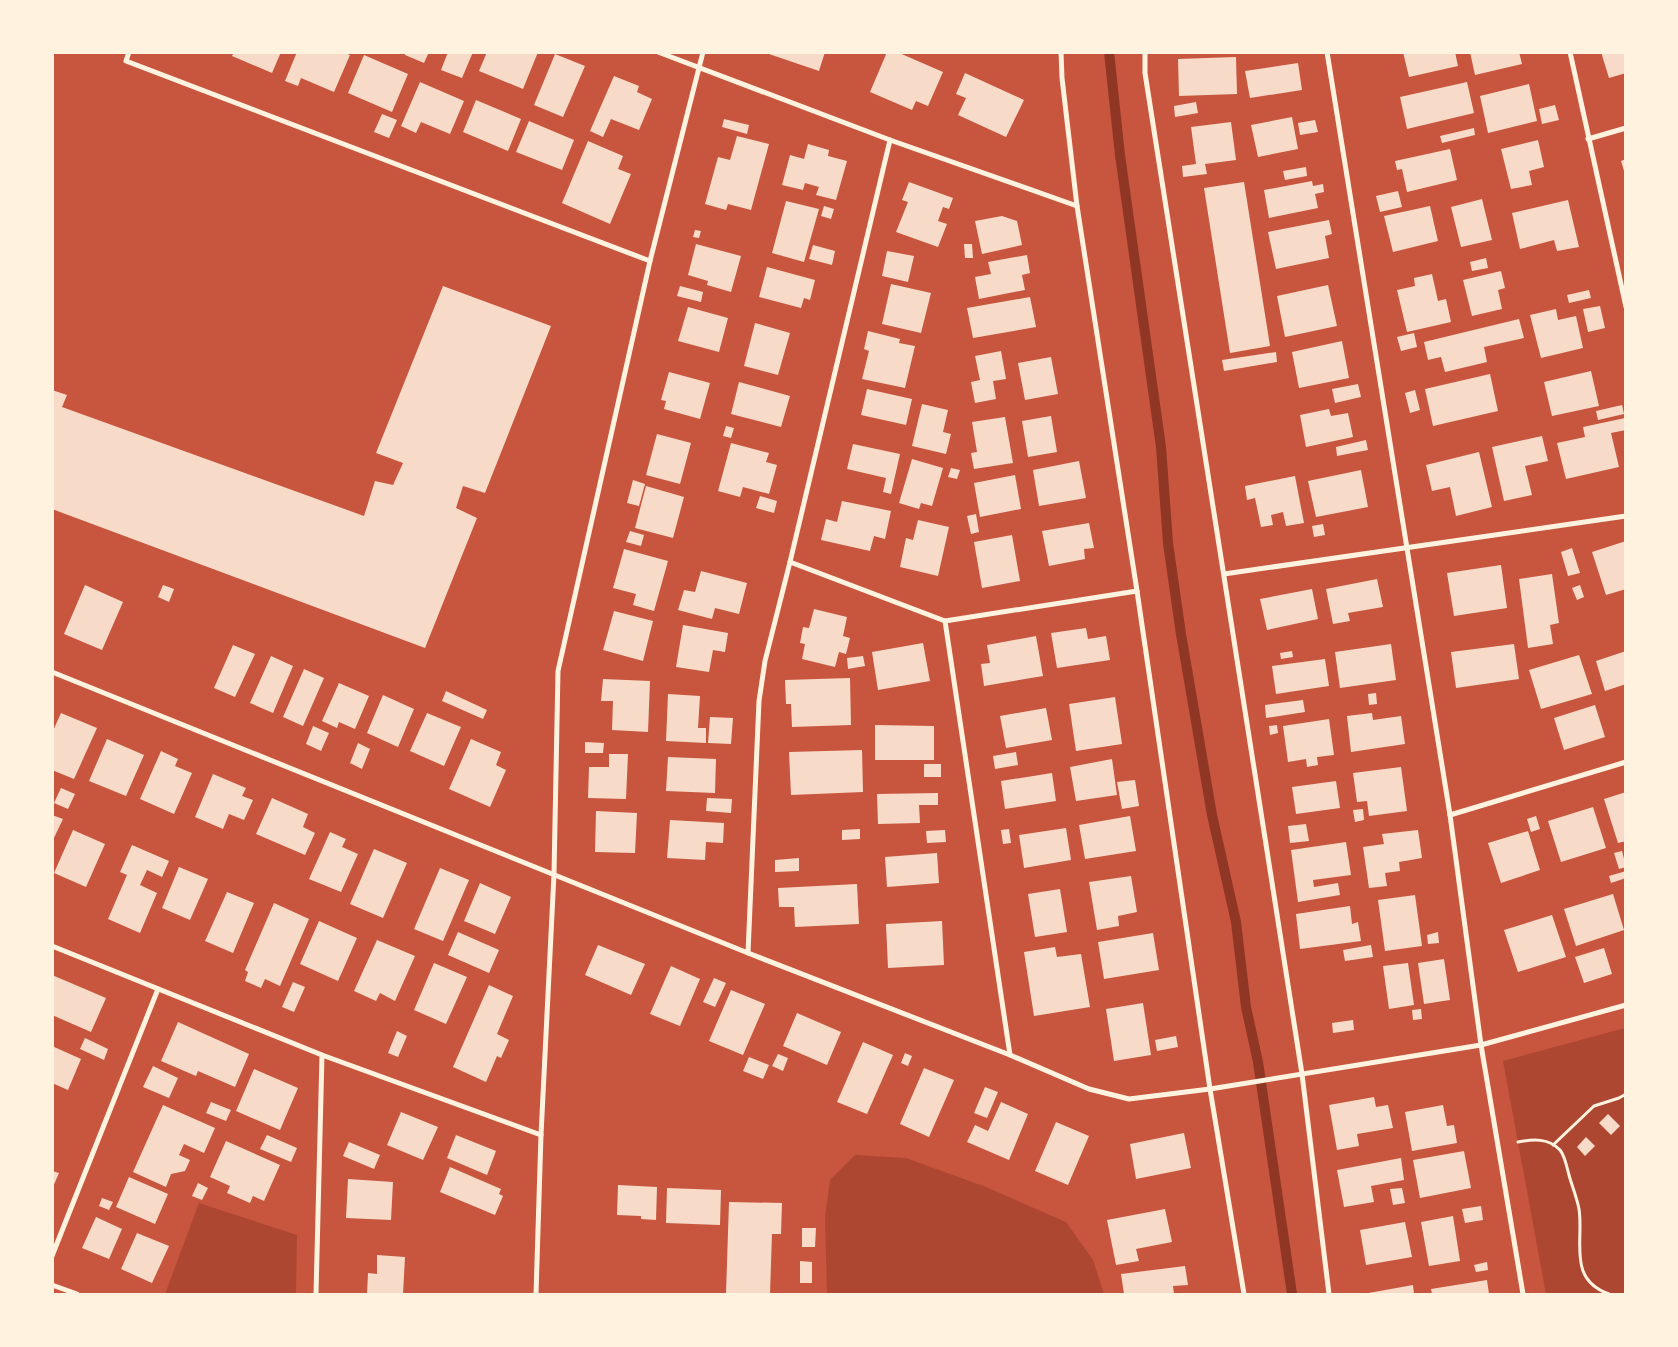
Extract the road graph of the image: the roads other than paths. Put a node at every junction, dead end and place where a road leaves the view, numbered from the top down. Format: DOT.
graph roads {
  1 [pos="129,52"];
  2 [pos="658,52"];
  3 [pos="703,52"];
  4 [pos="1061,52"];
  5 [pos="1145,52"];
  6 [pos="1327,52"];
  7 [pos="1570,52"];
  8 [pos="700,68"];
  9 [pos="1626,128"];
  10 [pos="1588,139"];
  11 [pos="890,140"];
  12 [pos="1078,206"];
  13 [pos="650,261"];
  14 [pos="1626,307"];
  15 [pos="1626,516"];
  16 [pos="1407,549"];
  17 [pos="790,562"];
  18 [pos="1224,574"];
  19 [pos="1137,591"];
  20 [pos="945,621"];
  21 [pos="52,672"];
  22 [pos="1626,762"];
  23 [pos="1450,815"];
  24 [pos="554,874"];
  25 [pos="52,946"];
  26 [pos="748,953"];
  27 [pos="158,989"];
  28 [pos="1626,1005"];
  29 [pos="1481,1045"];
  30 [pos="322,1055"];
  31 [pos="1010,1055"];
  32 [pos="1302,1074"];
  33 [pos="1210,1089"];
  34 [pos="541,1135"];
  35 [pos="52,1256"];
  36 [pos="52,1285"];
  37 [pos="77,1294"];
  38 [pos="316,1294"];
  39 [pos="536,1294"];
  40 [pos="1244,1294"];
  41 [pos="1329,1294"];
  42 [pos="1523,1294"];
  1 -- 13 [label="street"];
  2 -- 8 [label="street"];
  3 -- 8 [label="street"];
  4 -- 12 [label="street"];
  5 -- 18 [label="street"];
  6 -- 16 [label="street"];
  7 -- 10 [label="street"];
  8 -- 11 [label="street"];
  8 -- 13 [label="street"];
  9 -- 10 [label="street"];
  10 -- 14 [label="street"];
  11 -- 12 [label="street"];
  11 -- 17 [label="street"];
  12 -- 19 [label="street"];
  13 -- 24 [label="street"];
  15 -- 16 [label="street"];
  16 -- 18 [label="street"];
  16 -- 23 [label="street"];
  17 -- 20 [label="street"];
  17 -- 26 [label="street"];
  18 -- 32 [label="street"];
  19 -- 20 [label="street"];
  19 -- 33 [label="street"];
  20 -- 31 [label="street"];
  21 -- 24 [label="street"];
  22 -- 23 [label="street"];
  23 -- 29 [label="street"];
  24 -- 26 [label="street"];
  24 -- 34 [label="street"];
  25 -- 27 [label="street"];
  26 -- 31 [label="street"];
  27 -- 30 [label="street"];
  27 -- 35 [label="street"];
  28 -- 29 [label="street"];
  29 -- 32 [label="street"];
  29 -- 42 [label="street"];
  30 -- 34 [label="street"];
  30 -- 38 [label="street"];
  31 -- 33 [label="street"];
  32 -- 33 [label="street"];
  32 -- 41 [label="street"];
  33 -- 40 [label="street"];
  34 -- 39 [label="street"];
  36 -- 37 [label="street"];
}
